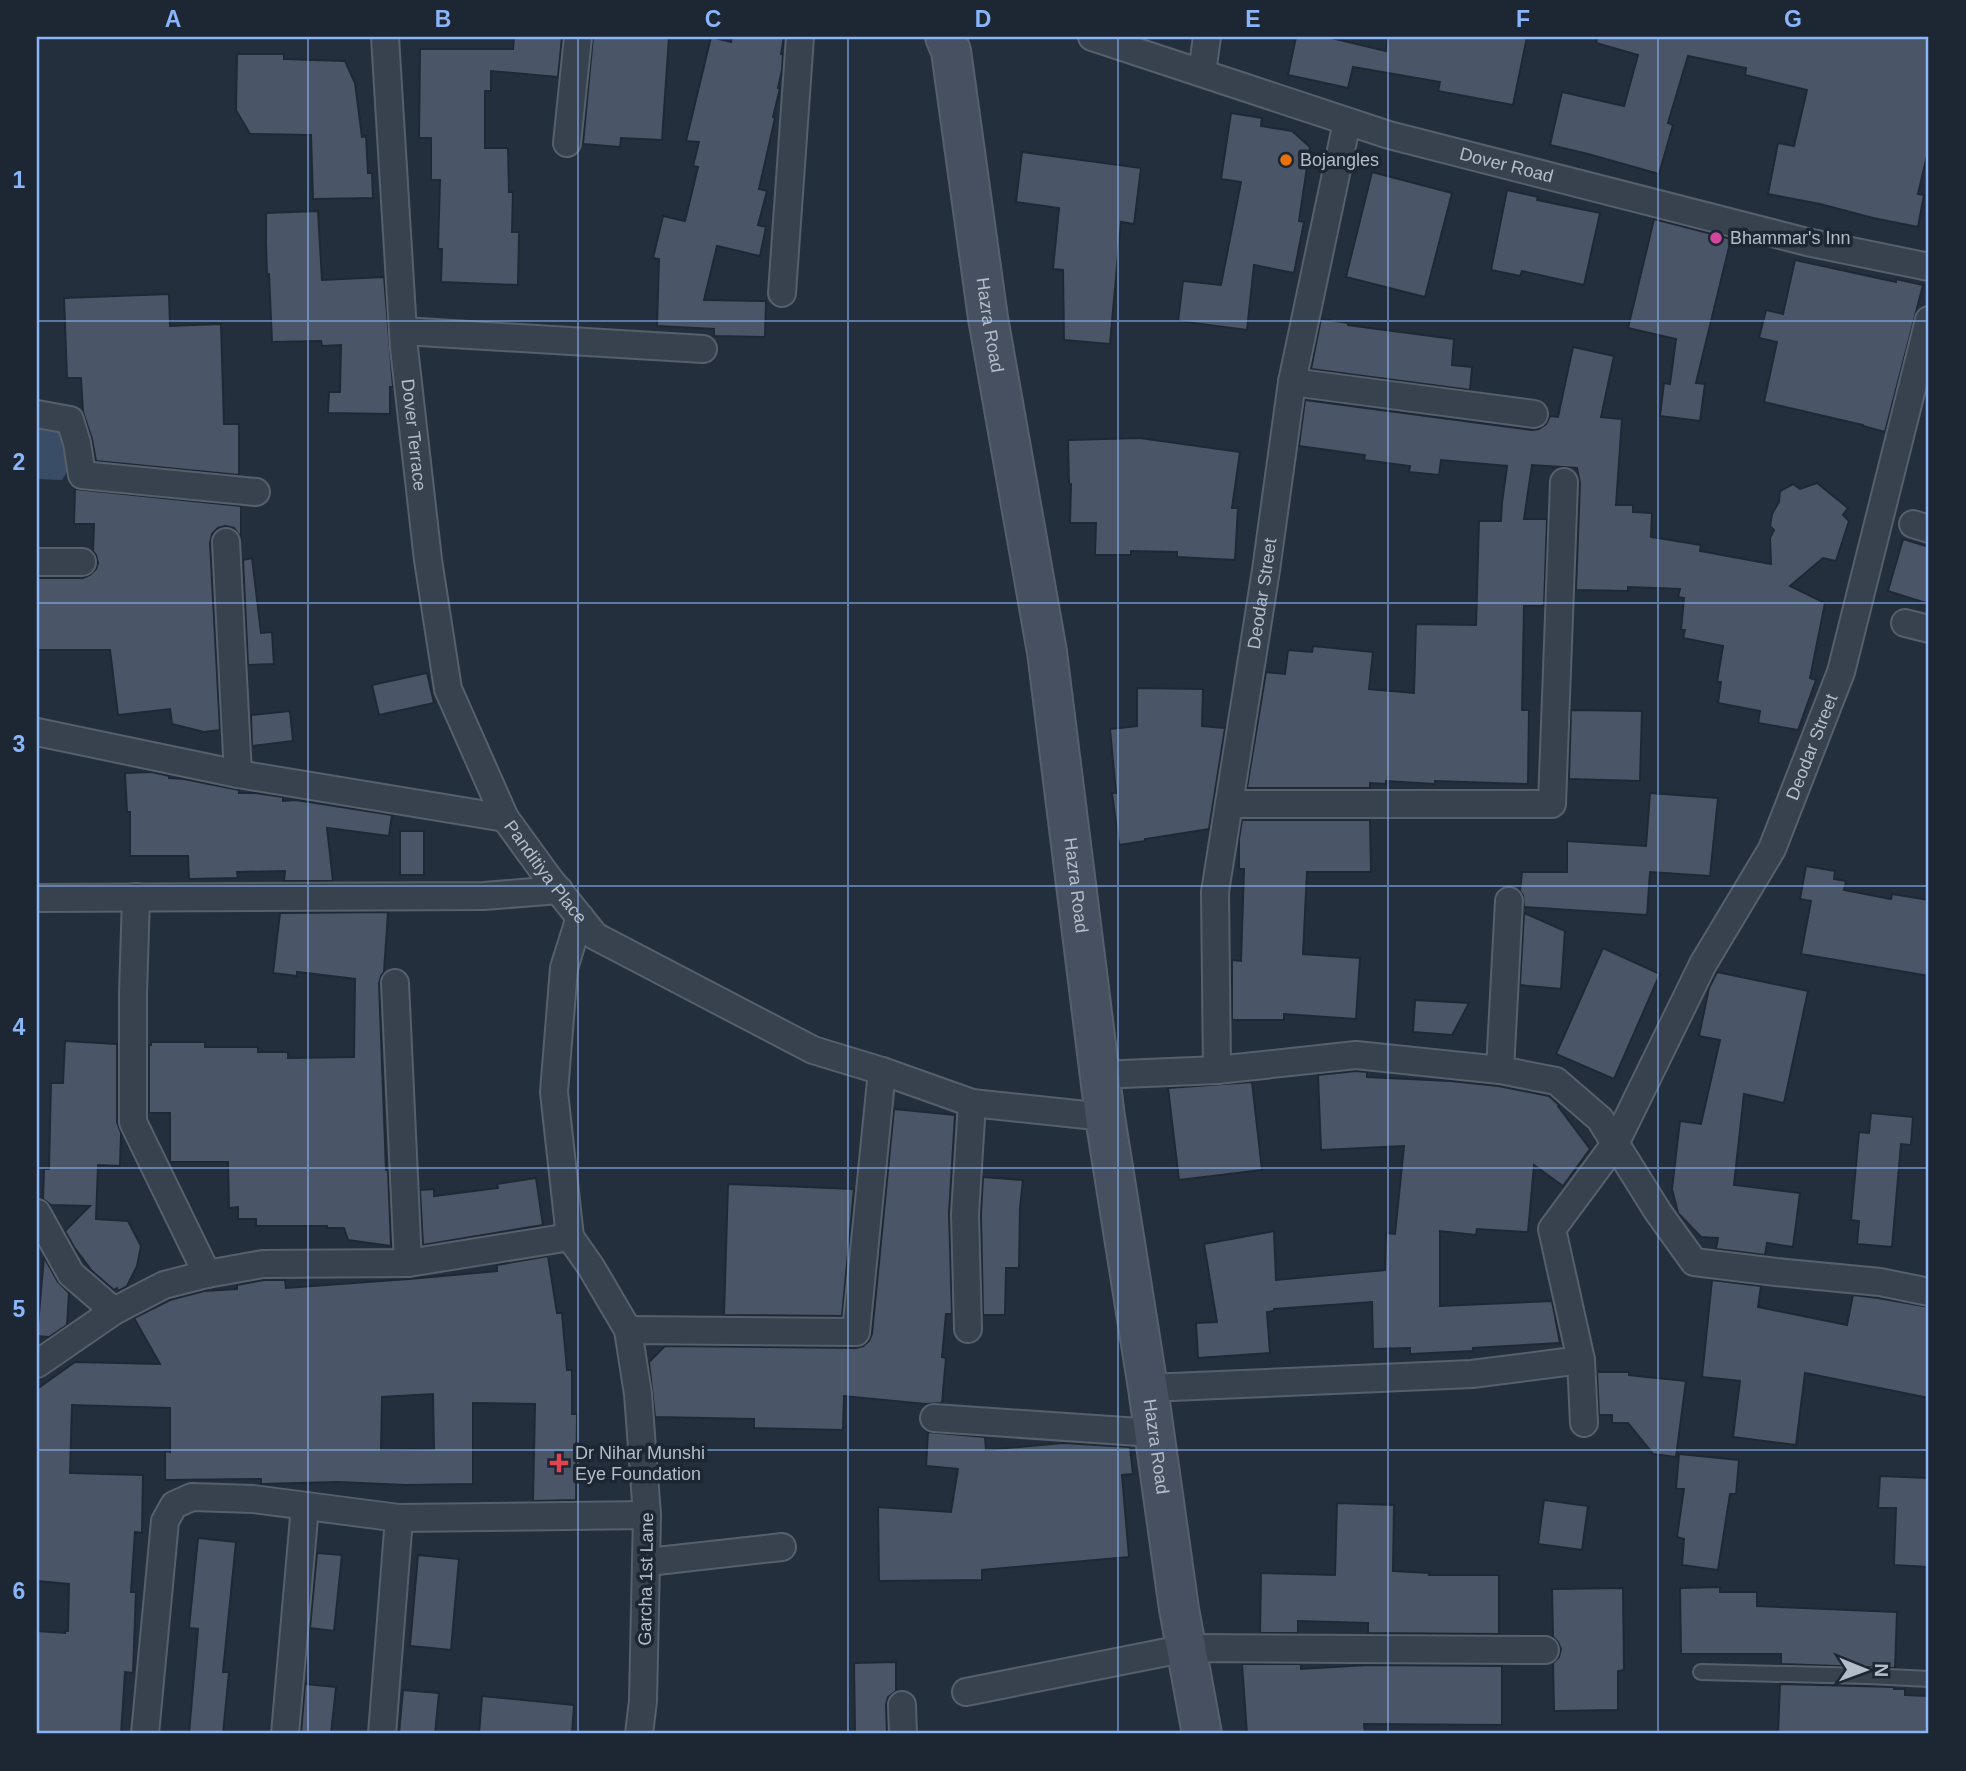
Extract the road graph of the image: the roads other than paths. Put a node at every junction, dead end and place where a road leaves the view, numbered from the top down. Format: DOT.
graph roads {
  1 [pos="385,37"];
  2 [pos="578,37"];
  3 [pos="800,37"];
  4 [pos="945,37"];
  5 [pos="1092,37"];
  6 [pos="1207,37"];
  7 [pos="1202,72"];
  8 [pos="1347,122"];
  9 [pos="567,143"];
  10 [pos="1929,267"];
  11 [pos="782,293"];
  12 [pos="1929,320"];
  13 [pos="403,331"];
  14 [pos="703,349"];
  15 [pos="1292,382"];
  16 [pos="37,414"];
  17 [pos="1534,414"];
  18 [pos="1564,482"];
  19 [pos="256,492"];
  20 [pos="226,542"];
  21 [pos="37,562"];
  22 [pos="82,562"];
  23 [pos="37,732"];
  24 [pos="238,774"];
  25 [pos="1229,804"];
  26 [pos="505,818"];
  27 [pos="559,890"];
  28 [pos="136,897"];
  29 [pos="37,898"];
  30 [pos="1509,901"];
  31 [pos="580,916"];
  32 [pos="394,983"];
  33 [pos="1217,1070"];
  34 [pos="1500,1070"];
  35 [pos="882,1071"];
  36 [pos="1100,1075"];
  37 [pos="972,1103"];
  38 [pos="1105,1117"];
  39 [pos="1615,1144"];
  40 [pos="37,1213"];
  41 [pos="570,1237"];
  42 [pos="408,1263"];
  43 [pos="207,1274"];
  44 [pos="1929,1292"];
  45 [pos="114,1311"];
  46 [pos="968,1329"];
  47 [pos="628,1330"];
  48 [pos="1581,1360"];
  49 [pos="37,1364"];
  50 [pos="1148,1388"];
  51 [pos="934,1418"];
  52 [pos="1584,1423"];
  53 [pos="1154,1433"];
  54 [pos="305,1506"];
  55 [pos="648,1515"];
  56 [pos="399,1518"];
  57 [pos="782,1547"];
  58 [pos="648,1562"];
  59 [pos="1187,1648"];
  60 [pos="1545,1650"];
  61 [pos="1701,1672"];
  62 [pos="1929,1679"];
  63 [pos="966,1692"];
  64 [pos="902,1705"];
  65 [pos="145,1734"];
  66 [pos="285,1734"];
  67 [pos="382,1734"];
  68 [pos="639,1734"];
  69 [pos="903,1734"];
  70 [pos="1202,1734"];
  1 -- 13 [label="street, Dover Terrace"];
  2 -- 9 [label="street"];
  3 -- 11 [label="street"];
  4 -- 36 [label="main road, Hazra Road"];
  5 -- 7 [label="street, Dover Road"];
  6 -- 7 [label="street"];
  7 -- 8 [label="street, Dover Road"];
  8 -- 10 [label="street, Dover Road"];
  8 -- 15 [label="street, Deodar Street"];
  12 -- 39 [label="street, Deodar Street"];
  13 -- 14 [label="street"];
  13 -- 26 [label="street, Dover Terrace"];
  15 -- 17 [label="street"];
  15 -- 25 [label="street, Deodar Street"];
  16 -- 19 [label="street"];
  18 -- 25 [label="street"];
  20 -- 24 [label="street"];
  21 -- 22 [label="street"];
  23 -- 24 [label="street, Panditiya Place"];
  24 -- 26 [label="street, Panditiya Place"];
  25 -- 33 [label="street, Deodar Street"];
  26 -- 27 [label="street, Panditiya Place"];
  27 -- 28 [label="street"];
  27 -- 31 [label="street, Panditiya Place"];
  28 -- 29 [label="street"];
  28 -- 43 [label="street"];
  30 -- 34 [label="street"];
  31 -- 35 [label="street, Panditiya Place"];
  31 -- 41 [label="street"];
  32 -- 42 [label="street"];
  33 -- 34 [label="street"];
  33 -- 36 [label="street"];
  34 -- 39 [label="street"];
  35 -- 37 [label="street, Panditiya Place"];
  35 -- 47 [label="street"];
  36 -- 38 [label="main road, Hazra Road"];
  37 -- 38 [label="street, Panditiya Place"];
  37 -- 46 [label="street"];
  38 -- 50 [label="main road, Hazra Road"];
  39 -- 44 [label="street"];
  39 -- 48 [label="street, Deodar Street"];
  40 -- 45 [label="street"];
  41 -- 42 [label="street"];
  41 -- 47 [label="street, Garcha 1st Lane"];
  42 -- 43 [label="street"];
  43 -- 45 [label="street"];
  45 -- 49 [label="street"];
  47 -- 55 [label="street, Garcha 1st Lane"];
  48 -- 50 [label="street"];
  48 -- 52 [label="street, Deodar Street"];
  50 -- 53 [label="main road, Hazra Road"];
  51 -- 53 [label="street"];
  53 -- 59 [label="main road, Hazra Road"];
  54 -- 56 [label="street"];
  54 -- 65 [label="street"];
  54 -- 66 [label="street"];
  55 -- 56 [label="street"];
  55 -- 58 [label="street, Garcha 1st Lane"];
  56 -- 67 [label="street"];
  57 -- 58 [label="street"];
  58 -- 68 [label="street, Garcha 1st Lane"];
  59 -- 60 [label="street"];
  59 -- 63 [label="street"];
  59 -- 70 [label="main road, Hazra Road"];
  61 -- 62 [label="lane"];
  64 -- 69 [label="street"];
}
